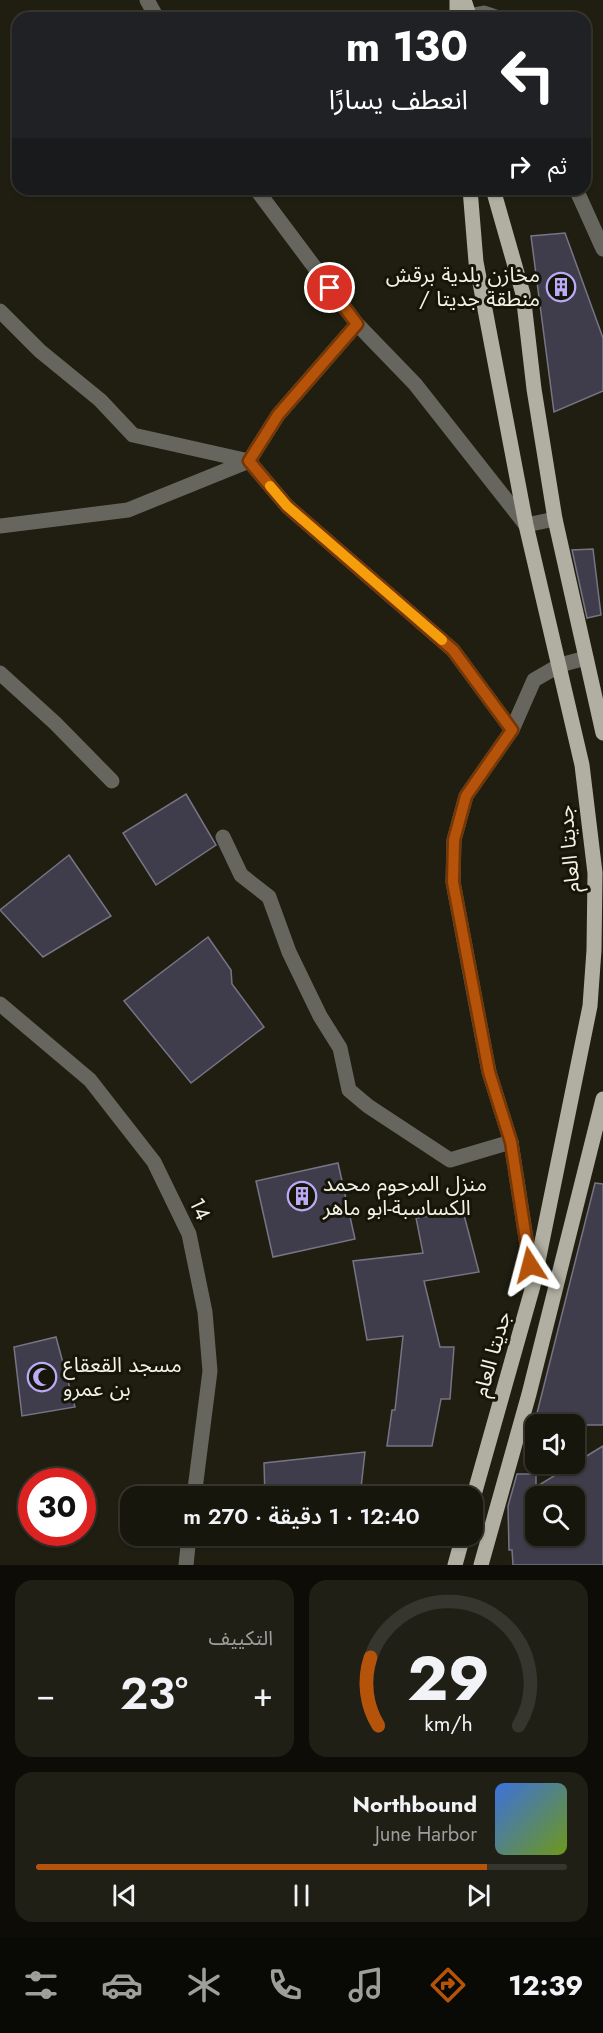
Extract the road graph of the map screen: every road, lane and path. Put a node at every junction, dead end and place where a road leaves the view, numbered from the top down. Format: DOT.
graph roads {
  1 [pos="260,195"];
  2 [pos="470,195"];
  3 [pos="495,195"];
  4 [pos="579,195"];
  5 [pos="603,249"];
  6 [pos="0,311"];
  7 [pos="357,324"];
  8 [pos="249,461"];
  9 [pos="555,519"];
  10 [pos="526,525"];
  11 [pos="0,526"];
  12 [pos="586,658"];
  13 [pos="560,665"];
  14 [pos="0,673"];
  15 [pos="512,730"];
  16 [pos="603,733"];
  17 [pos="112,781"];
  18 [pos="223,837"];
  19 [pos="0,1004"];
  20 [pos="603,1099"];
  21 [pos="511,1142"];
  22 [pos="533,1286"];
  23 [pos="195,1486"];
  24 [pos="477,1486"];
  25 [pos="188,1546"];
  26 [pos="460,1546"];
  27 [pos="186,1565"];
  28 [pos="455,1565"];
  29 [pos="481,1565"];
  1 -- 7 [label="street"];
  2 -- 10 [label="main road, جديتا العام"];
  3 -- 9 [label="main road"];
  4 -- 5 [label="street"];
  6 -- 8 [label="street"];
  7 -- 8 [label="street"];
  7 -- 10 [label="street"];
  8 -- 11 [label="street"];
  8 -- 15 [label="street"];
  9 -- 10 [label="street"];
  9 -- 12 [label="main road"];
  10 -- 13 [label="main road, جديتا العام"];
  12 -- 13 [label="street"];
  12 -- 16 [label="main road"];
  13 -- 15 [label="street"];
  13 -- 22 [label="main road, جديتا العام"];
  14 -- 17 [label="street"];
  15 -- 21 [label="street"];
  18 -- 21 [label="street"];
  19 -- 23 [label="street, 14"];
  20 -- 29 [label="main road"];
  21 -- 22 [label="street"];
  22 -- 24 [label="main road, جديتا العام"];
  25 -- 27 [label="street"];
  26 -- 28 [label="main road"];
}
